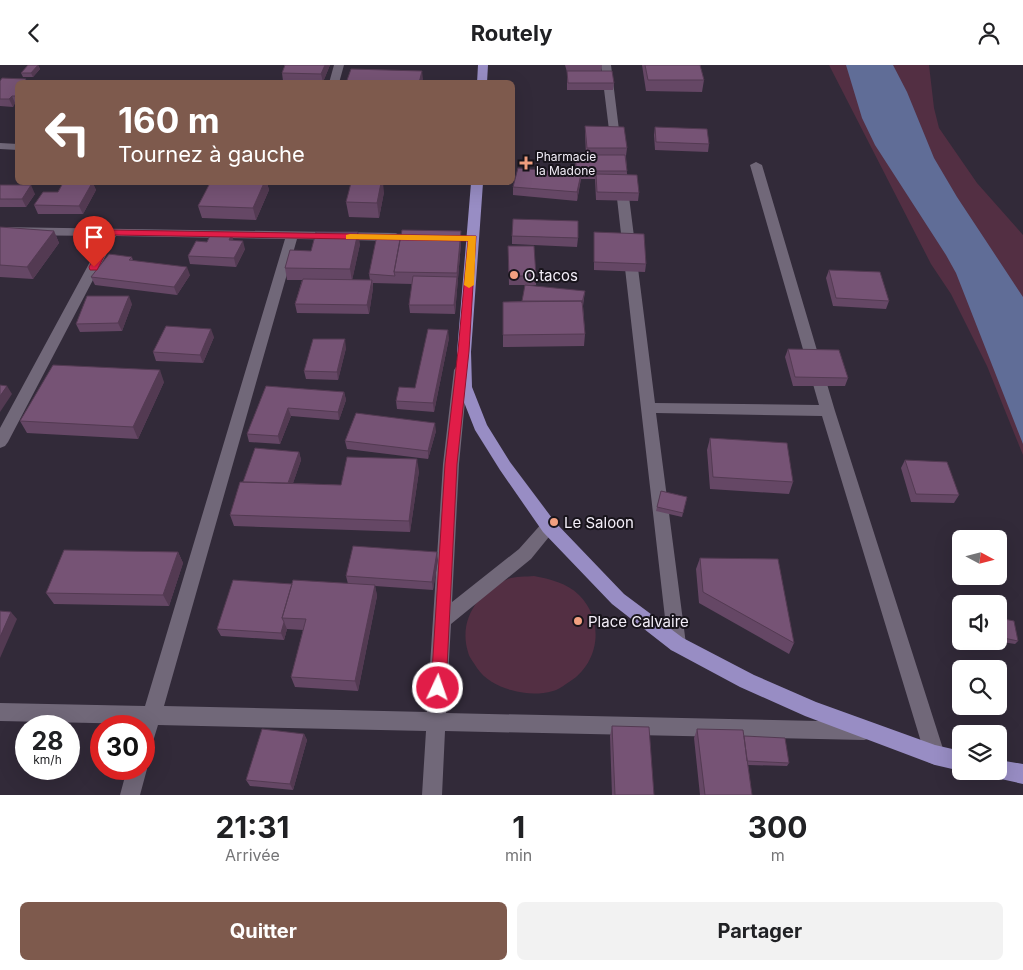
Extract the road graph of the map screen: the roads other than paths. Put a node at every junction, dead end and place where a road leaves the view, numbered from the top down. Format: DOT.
graph roads {
  1 [pos="339,65"];
  2 [pos="483,65"];
  3 [pos="606,65"];
  4 [pos="335,80"];
  5 [pos="482,80"];
  6 [pos="0,147"];
  7 [pos="15,147"];
  8 [pos="756,165"];
  9 [pos="477,185"];
  10 [pos="0,231"];
  11 [pos="112,233"];
  12 [pos="292,236"];
  13 [pos="406,237"];
  14 [pos="464,351"];
  15 [pos="648,408"];
  16 [pos="828,411"];
  17 [pos="0,442"];
  18 [pos="549,527"];
  19 [pos="442,620"];
  20 [pos="677,644"];
  21 [pos="0,712"];
  22 [pos="151,715"];
  23 [pos="155,715"];
  24 [pos="436,721"];
  25 [pos="868,731"];
  26 [pos="934,755"];
  27 [pos="952,759"];
  28 [pos="1007,771"];
  29 [pos="1023,774"];
  30 [pos="134,780"];
  31 [pos="130,795"];
  32 [pos="432,795"];
  1 -- 4 [label="street"];
  2 -- 5 [label="main road"];
  3 -- 15 [label="street"];
  6 -- 7 [label="street"];
  8 -- 16 [label="street"];
  9 -- 14 [label="main road"];
  10 -- 11 [label="street"];
  11 -- 12 [label="street"];
  11 -- 17 [label="street"];
  12 -- 13 [label="street"];
  12 -- 22 [label="street"];
  14 -- 18 [label="main road"];
  14 -- 19 [label="street"];
  15 -- 16 [label="street"];
  15 -- 20 [label="street"];
  16 -- 26 [label="street"];
  18 -- 19 [label="street"];
  18 -- 20 [label="main road"];
  19 -- 24 [label="street"];
  20 -- 25 [label="main road"];
  21 -- 22 [label="street"];
  23 -- 24 [label="street"];
  24 -- 25 [label="street"];
  24 -- 32 [label="street"];
  25 -- 26 [label="main road"];
  26 -- 27 [label="main road"];
  28 -- 29 [label="main road"];
  30 -- 31 [label="street"];
}
